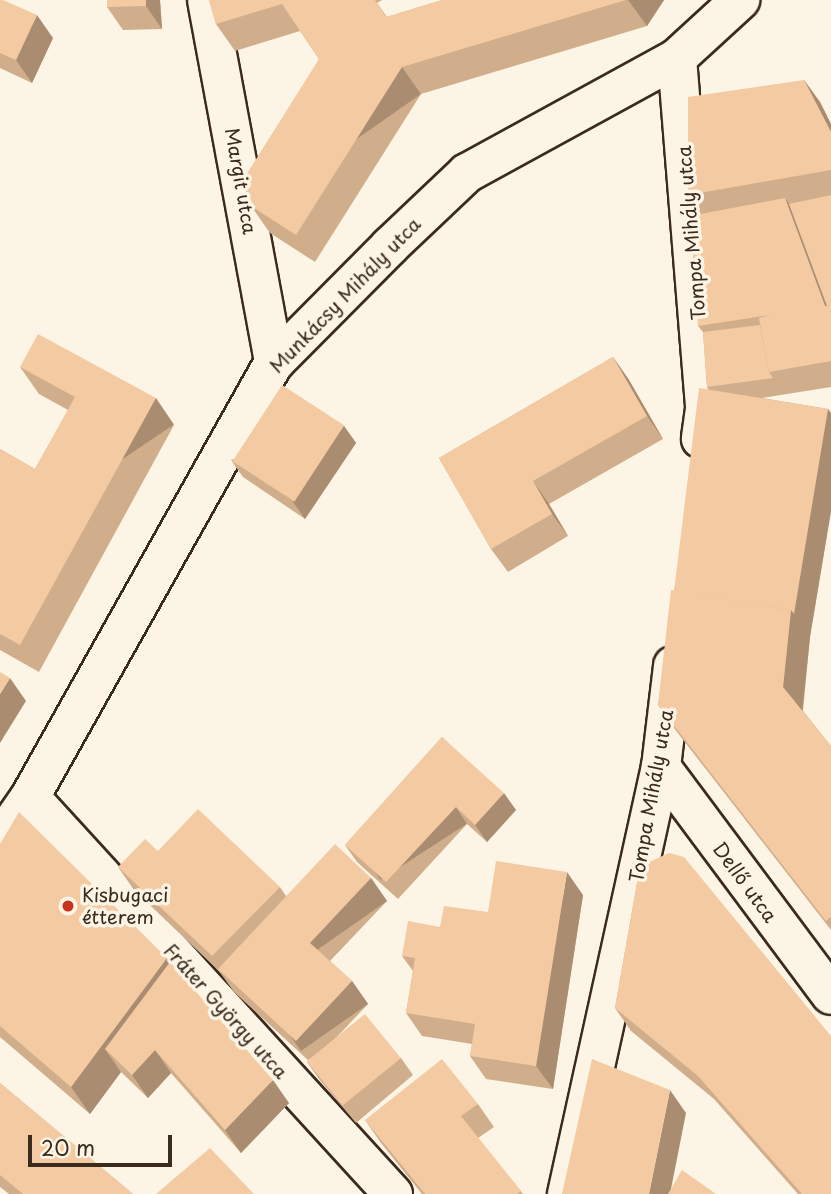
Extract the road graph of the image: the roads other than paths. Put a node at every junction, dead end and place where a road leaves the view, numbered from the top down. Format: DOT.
graph roads {
  1 [pos="207,0"];
  2 [pos="731,4"];
  3 [pos="677,58"];
  4 [pos="274,363"];
  5 [pos="696,478"];
  6 [pos="677,629"];
  7 [pos="661,767"];
  8 [pos="30,797"];
  9 [pos="0,840"];
  10 [pos="831,995"];
  11 [pos="393,1194"];
  12 [pos="567,1194"];
  1 -- 4 [label="street, Margit utca"];
  2 -- 3 [label="street, Munkácsy Mihály utca"];
  3 -- 4 [label="street, Munkácsy Mihály utca"];
  3 -- 5 [label="street, Tompa Mihály utca"];
  4 -- 8 [label="street, Munkácsy Mihály utca"];
  6 -- 7 [label="street, Tompa Mihály utca"];
  7 -- 10 [label="street, Dellő utca"];
  7 -- 12 [label="street, Tompa Mihály utca"];
  8 -- 9 [label="street, Munkácsy Mihály utca"];
  8 -- 11 [label="street, Fráter György utca"];
}
